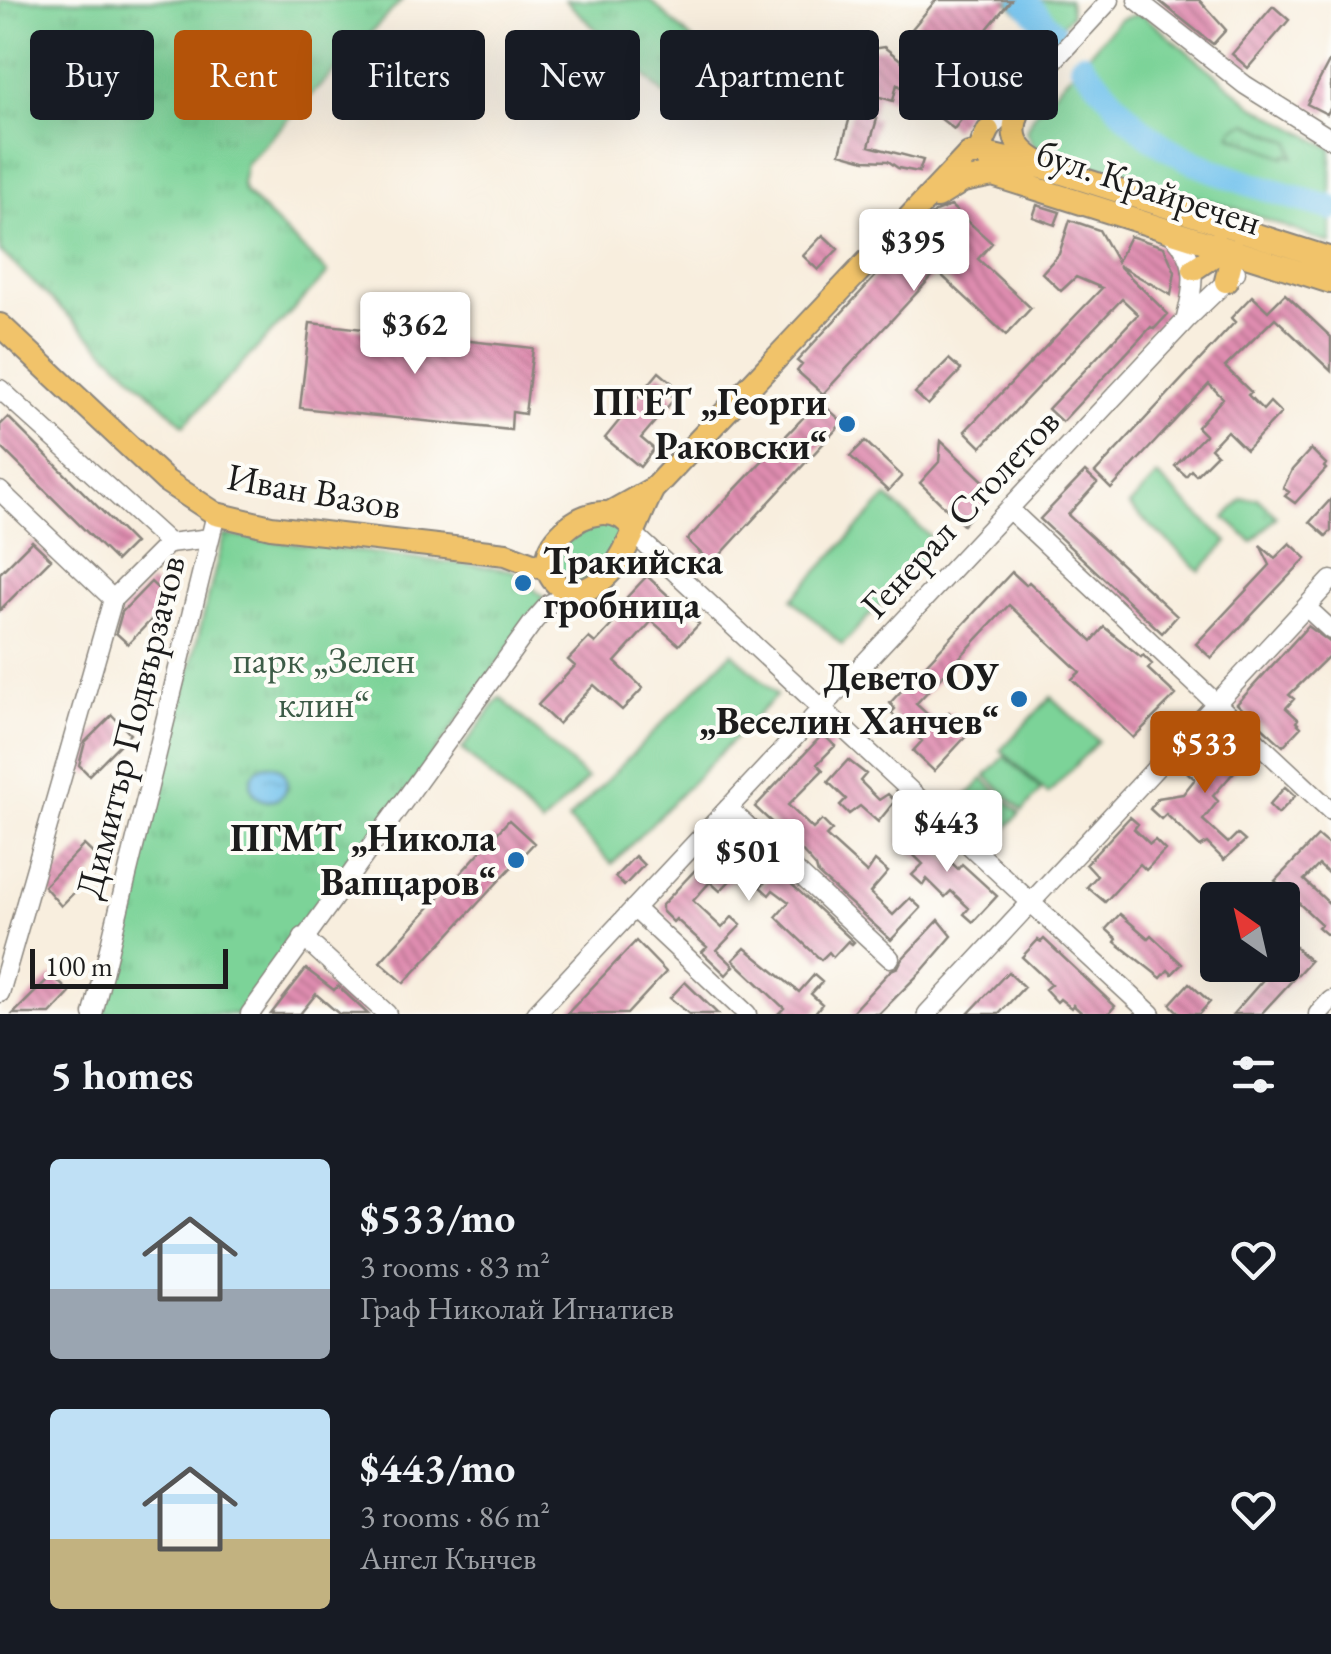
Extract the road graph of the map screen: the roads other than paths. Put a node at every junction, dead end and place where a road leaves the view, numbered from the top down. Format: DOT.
graph roads {
  1 [pos="1087,0"];
  2 [pos="1110,0"];
  3 [pos="1137,0"];
  4 [pos="1088,24"];
  5 [pos="1058,56"];
  6 [pos="1002,120"];
  7 [pos="1015,120"];
  8 [pos="1331,139"];
  9 [pos="979,147"];
  10 [pos="1050,169"];
  11 [pos="1000,177"];
  12 [pos="1170,220"];
  13 [pos="898,226"];
  14 [pos="1226,250"];
  15 [pos="1270,251"];
  16 [pos="1331,260"];
  17 [pos="1194,269"];
  18 [pos="1226,280"];
  19 [pos="1331,282"];
  20 [pos="1186,320"];
  21 [pos="1,329"];
  22 [pos="0,389"];
  23 [pos="654,488"];
  24 [pos="0,491"];
  25 [pos="1009,508"];
  26 [pos="611,512"];
  27 [pos="216,514"];
  28 [pos="633,531"];
  29 [pos="210,538"];
  30 [pos="554,539"];
  31 [pos="170,543"];
  32 [pos="506,554"];
  33 [pos="618,561"];
  34 [pos="667,563"];
  35 [pos="549,572"];
  36 [pos="1331,580"];
  37 [pos="571,593"];
  38 [pos="113,599"];
  39 [pos="1306,607"];
  40 [pos="534,621"];
  41 [pos="1331,630"];
  42 [pos="1216,703"];
  43 [pos="822,708"];
  44 [pos="728,808"];
  45 [pos="1331,811"];
  46 [pos="1031,902"];
  47 [pos="634,908"];
  48 [pos="303,937"];
  49 [pos="890,958"];
  50 [pos="0,993"];
  51 [pos="1331,1000"];
  52 [pos="539,1013"];
  53 [pos="93,1014"];
  54 [pos="250,1014"];
  55 [pos="387,1014"];
  56 [pos="747,1014"];
  57 [pos="927,1014"];
  58 [pos="1151,1014"];
  59 [pos="1318,1014"];
  1 -- 4 [label="street"];
  2 -- 4 [label="street"];
  3 -- 8 [label="street"];
  4 -- 5 [label="street"];
  6 -- 9 [label="street"];
  7 -- 10 [label="main road"];
  9 -- 10 [label="main road, бул. Крайречен"];
  9 -- 11 [label="main road"];
  9 -- 13 [label="main road"];
  10 -- 12 [label="main road, бул. Крайречен"];
  11 -- 12 [label="main road, бул. Крайречен"];
  11 -- 13 [label="main road, бул. Крайречен"];
  12 -- 14 [label="main road"];
  12 -- 15 [label="main road, бул. Крайречен"];
  12 -- 17 [label="street"];
  13 -- 23 [label="main road"];
  14 -- 15 [label="main road"];
  14 -- 17 [label="main road"];
  14 -- 18 [label="main road"];
  15 -- 16 [label="main road, бул. Крайречен"];
  15 -- 18 [label="street, Генерал Столетов"];
  15 -- 19 [label="main road, бул. Крайречен"];
  17 -- 20 [label="street"];
  18 -- 20 [label="street, Генерал Столетов"];
  20 -- 25 [label="street, Генерал Столетов"];
  21 -- 27 [label="main road, Иван Вазов"];
  22 -- 31 [label="street"];
  23 -- 26 [label="main road"];
  23 -- 28 [label="main road"];
  24 -- 38 [label="street, Димитър Подвързачов"];
  25 -- 42 [label="street"];
  25 -- 43 [label="street, Генерал Столетов"];
  26 -- 28 [label="main road"];
  26 -- 30 [label="main road"];
  27 -- 29 [label="street, Димитър Подвързачов"];
  27 -- 32 [label="main road, Иван Вазов"];
  28 -- 33 [label="main road"];
  28 -- 34 [label="street"];
  29 -- 31 [label="street"];
  29 -- 53 [label="street, Димитър Подвързачов"];
  30 -- 32 [label="main road, Иван Вазов"];
  30 -- 35 [label="main road"];
  31 -- 38 [label="street"];
  32 -- 35 [label="main road, Иван Вазов"];
  33 -- 34 [label="street"];
  33 -- 37 [label="main road"];
  34 -- 43 [label="street"];
  35 -- 37 [label="main road"];
  35 -- 40 [label="street"];
  36 -- 39 [label="street"];
  37 -- 40 [label="street"];
  38 -- 50 [label="street, Димитър Подвързачов"];
  39 -- 41 [label="street"];
  39 -- 42 [label="street"];
  40 -- 48 [label="street"];
  42 -- 45 [label="street"];
  42 -- 46 [label="street"];
  43 -- 44 [label="street, Генерал Столетов"];
  43 -- 46 [label="street"];
  44 -- 47 [label="street, Генерал Столетов"];
  44 -- 49 [label="street"];
  46 -- 57 [label="street"];
  46 -- 58 [label="street"];
  47 -- 52 [label="street, Генерал Столетов"];
  47 -- 56 [label="street"];
  48 -- 54 [label="street"];
  48 -- 55 [label="street"];
  51 -- 59 [label="street"];
}
